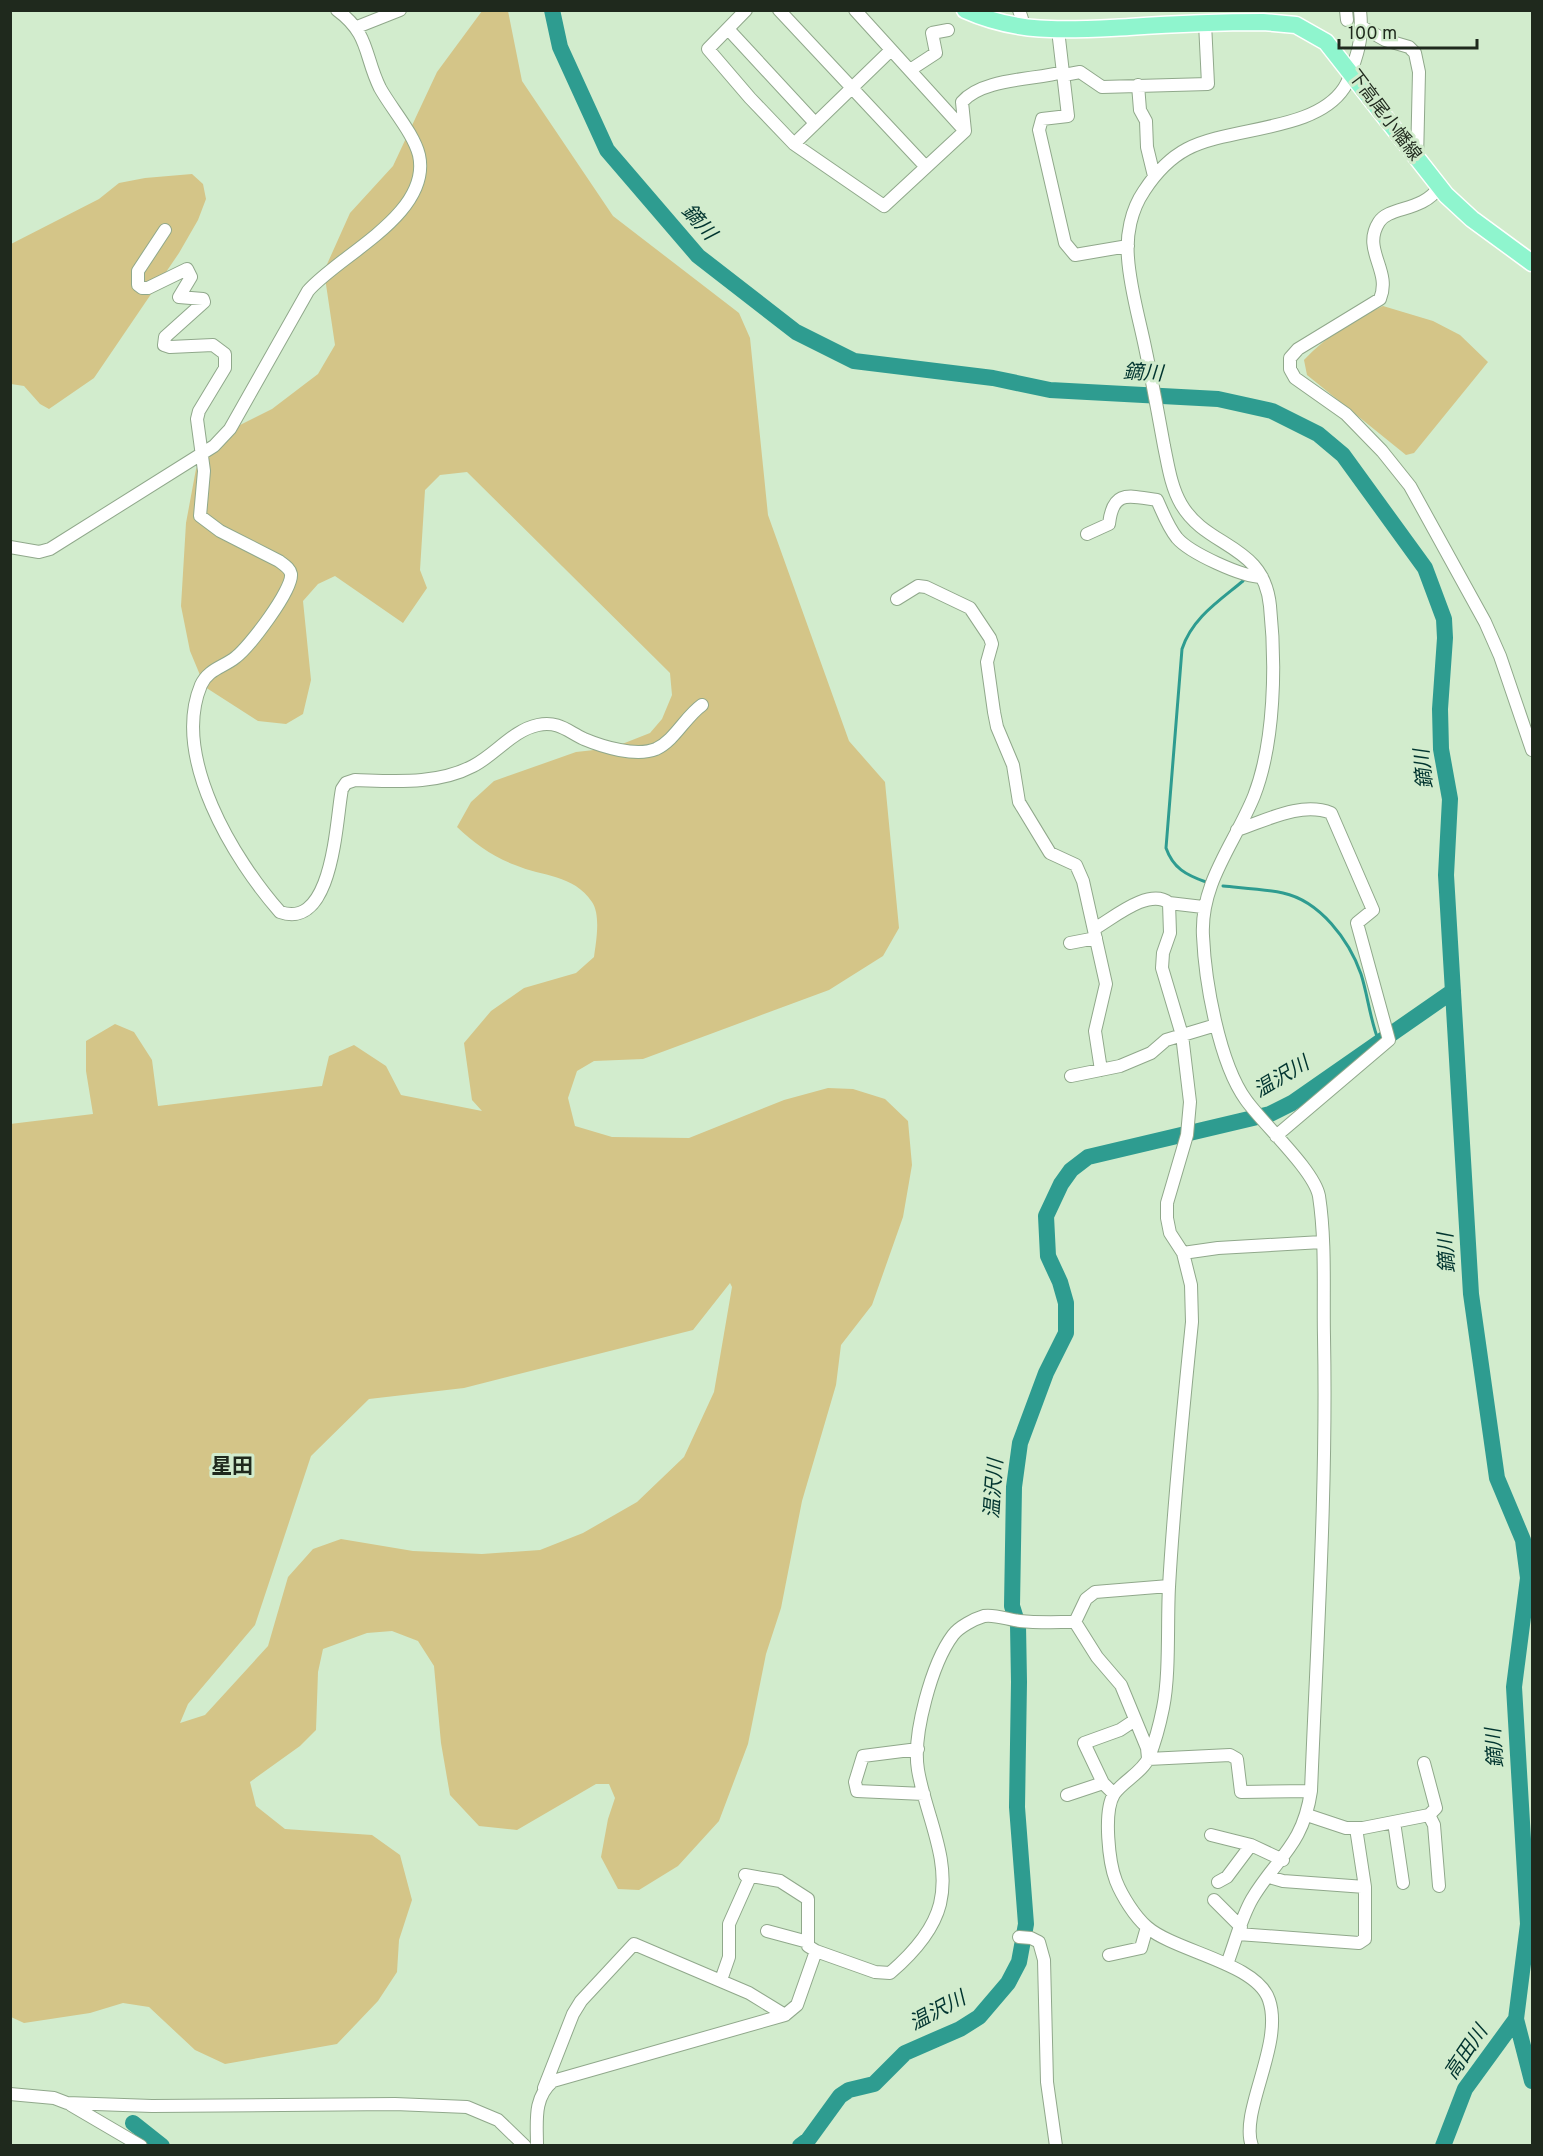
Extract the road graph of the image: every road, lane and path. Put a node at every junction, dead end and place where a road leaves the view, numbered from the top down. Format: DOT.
graph roads {
  1 [pos="337,10"];
  2 [pos="400,10"];
  3 [pos="746,10"];
  4 [pos="779,10"];
  5 [pos="855,10"];
  6 [pos="965,10"];
  7 [pos="1019,10"];
  8 [pos="1360,10"];
  9 [pos="1205,23"];
  10 [pos="357,27"];
  11 [pos="1362,27"];
  12 [pos="1021,28"];
  13 [pos="728,29"];
  14 [pos="948,30"];
  15 [pos="1058,30"];
  16 [pos="891,50"];
  17 [pos="910,70"];
  18 [pos="1063,73"];
  19 [pos="1351,73"];
  20 [pos="1138,85"];
  21 [pos="851,86"];
  22 [pos="815,123"];
  23 [pos="965,131"];
  24 [pos="794,144"];
  25 [pos="1417,160"];
  26 [pos="926,167"];
  27 [pos="1154,176"];
  28 [pos="1439,187"];
  29 [pos="165,230"];
  30 [pos="1128,246"];
  31 [pos="1533,263"];
  32 [pos="200,456"];
  33 [pos="1087,534"];
  34 [pos="10,547"];
  35 [pos="1263,577"];
  36 [pos="897,599"];
  37 [pos="702,705"];
  38 [pos="1533,750"];
  39 [pos="1237,830"];
  40 [pos="1169,903"];
  41 [pos="1203,907"];
  42 [pos="1095,934"];
  43 [pos="1070,943"];
  44 [pos="1216,1025"];
  45 [pos="1182,1035"];
  46 [pos="1101,1070"];
  47 [pos="1071,1076"];
  48 [pos="1276,1136"];
  49 [pos="1322,1242"];
  50 [pos="1183,1253"];
  51 [pos="1169,1586"];
  52 [pos="1075,1622"];
  53 [pos="1135,1720"];
  54 [pos="918,1749"];
  55 [pos="1148,1759"];
  56 [pos="1424,1764"];
  57 [pos="1103,1783"];
  58 [pos="1311,1791"];
  59 [pos="924,1794"];
  60 [pos="1114,1794"];
  61 [pos="1067,1795"];
  62 [pos="1307,1815"];
  63 [pos="1429,1815"];
  64 [pos="1394,1822"];
  65 [pos="1356,1828"];
  66 [pos="1211,1835"];
  67 [pos="1251,1845"];
  68 [pos="1283,1860"];
  69 [pos="1269,1877"];
  70 [pos="1218,1882"];
  71 [pos="1403,1883"];
  72 [pos="1439,1886"];
  73 [pos="1365,1887"];
  74 [pos="1214,1900"];
  75 [pos="1147,1927"];
  76 [pos="1240,1930"];
  77 [pos="767,1931"];
  78 [pos="1025,1937"];
  79 [pos="812,1947"];
  80 [pos="1109,1955"];
  81 [pos="1227,1964"];
  82 [pos="720,1980"];
  83 [pos="785,2014"];
  84 [pos="544,2088"];
  85 [pos="10,2094"];
  86 [pos="67,2103"];
  87 [pos="141,2145"];
  88 [pos="525,2145"];
  89 [pos="537,2145"];
  90 [pos="1056,2145"];
  91 [pos="1252,2145"];
  1 -- 10 [label="street"];
  2 -- 10 [label="street"];
  3 -- 13 [label="street"];
  4 -- 21 [label="street"];
  5 -- 16 [label="street"];
  6 -- 12 [label="main road, 下高尾小幡線"];
  7 -- 12 [label="street"];
  8 -- 11 [label="street"];
  9 -- 15 [label="main road, 下高尾小幡線"];
  9 -- 19 [label="main road, 下高尾小幡線"];
  9 -- 20 [label="street"];
  10 -- 32 [label="street"];
  11 -- 19 [label="street"];
  11 -- 25 [label="street"];
  12 -- 15 [label="main road, 下高尾小幡線"];
  13 -- 22 [label="street"];
  13 -- 24 [label="street"];
  14 -- 17 [label="street"];
  15 -- 18 [label="street"];
  16 -- 17 [label="street"];
  16 -- 21 [label="street"];
  17 -- 23 [label="street"];
  18 -- 20 [label="street"];
  18 -- 23 [label="street"];
  18 -- 30 [label="street"];
  19 -- 25 [label="main road, 下高尾小幡線"];
  19 -- 27 [label="street"];
  20 -- 27 [label="street"];
  21 -- 22 [label="street"];
  21 -- 26 [label="street"];
  22 -- 24 [label="street"];
  23 -- 26 [label="street"];
  24 -- 26 [label="street"];
  25 -- 28 [label="main road, 下高尾小幡線"];
  27 -- 30 [label="street"];
  28 -- 31 [label="main road, 下高尾小幡線"];
  28 -- 38 [label="street"];
  29 -- 32 [label="street"];
  30 -- 35 [label="street"];
  32 -- 34 [label="street"];
  32 -- 37 [label="street"];
  33 -- 35 [label="street"];
  35 -- 39 [label="street"];
  36 -- 42 [label="street"];
  39 -- 41 [label="street"];
  39 -- 48 [label="street"];
  40 -- 41 [label="street"];
  40 -- 42 [label="street"];
  40 -- 45 [label="street"];
  41 -- 44 [label="street"];
  42 -- 43 [label="street"];
  42 -- 46 [label="street"];
  44 -- 45 [label="street"];
  44 -- 48 [label="street"];
  45 -- 46 [label="street"];
  45 -- 50 [label="street"];
  46 -- 47 [label="street"];
  48 -- 49 [label="street"];
  49 -- 50 [label="street"];
  49 -- 58 [label="street"];
  50 -- 51 [label="street"];
  51 -- 52 [label="street"];
  51 -- 55 [label="street"];
  52 -- 53 [label="street"];
  52 -- 54 [label="street"];
  53 -- 55 [label="street"];
  53 -- 57 [label="street"];
  54 -- 59 [label="street"];
  54 -- 59 [label="street"];
  55 -- 58 [label="street"];
  55 -- 60 [label="street"];
  56 -- 63 [label="street"];
  57 -- 60 [label="street"];
  57 -- 61 [label="street"];
  58 -- 62 [label="street"];
  59 -- 79 [label="street"];
  60 -- 75 [label="street"];
  62 -- 65 [label="street"];
  62 -- 68 [label="street"];
  63 -- 64 [label="street"];
  63 -- 72 [label="street"];
  64 -- 65 [label="street"];
  64 -- 71 [label="street"];
  65 -- 73 [label="street"];
  66 -- 67 [label="street"];
  67 -- 68 [label="street"];
  67 -- 70 [label="street"];
  68 -- 69 [label="street"];
  69 -- 73 [label="street"];
  69 -- 76 [label="street"];
  73 -- 76 [label="street"];
  74 -- 76 [label="street"];
  75 -- 80 [label="street"];
  75 -- 81 [label="street"];
  76 -- 81 [label="street"];
  77 -- 79 [label="street"];
  78 -- 90 [label="street"];
  79 -- 82 [label="street"];
  79 -- 83 [label="street"];
  81 -- 91 [label="street"];
  82 -- 83 [label="street"];
  82 -- 84 [label="street"];
  83 -- 84 [label="street"];
  84 -- 89 [label="street"];
  85 -- 86 [label="street"];
  86 -- 87 [label="street"];
  86 -- 88 [label="street"];
}
